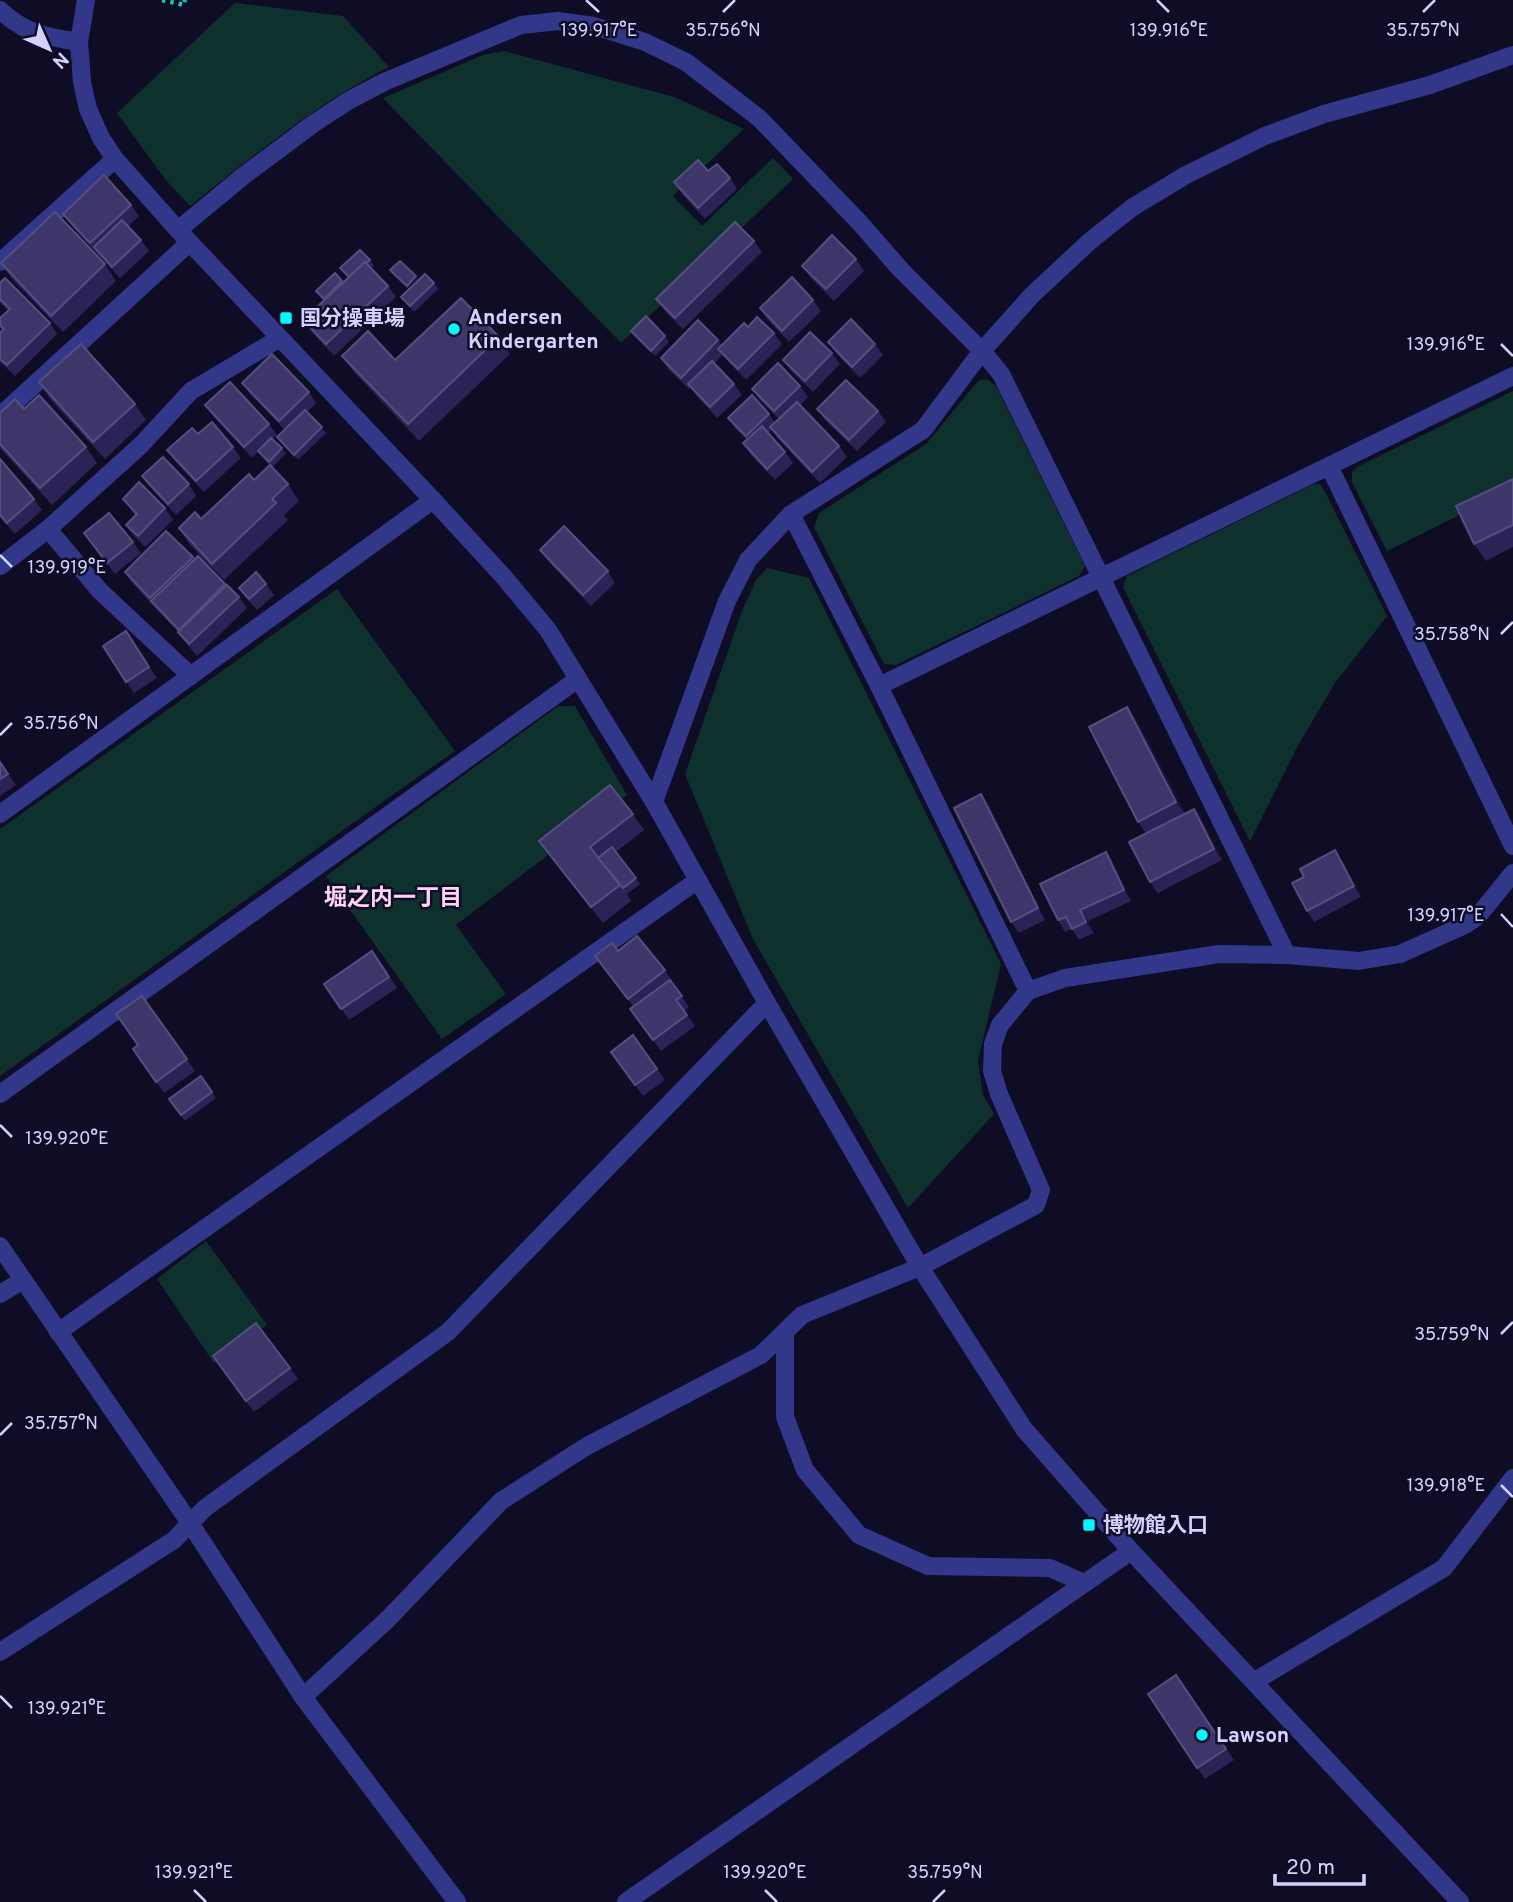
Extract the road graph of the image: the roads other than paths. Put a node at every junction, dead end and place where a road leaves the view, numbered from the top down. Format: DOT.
graph roads {
  1 [pos="86,0"];
  2 [pos="4,20"];
  3 [pos="79,42"];
  4 [pos="1513,55"];
  5 [pos="115,159"];
  6 [pos="183,237"];
  7 [pos="0,262"];
  8 [pos="280,338"];
  9 [pos="982,351"];
  10 [pos="1513,376"];
  11 [pos="0,416"];
  12 [pos="1329,466"];
  13 [pos="433,500"];
  14 [pos="791,514"];
  15 [pos="48,529"];
  16 [pos="0,566"];
  17 [pos="1101,577"];
  18 [pos="191,676"];
  19 [pos="578,679"];
  20 [pos="878,686"];
  21 [pos="654,802"];
  22 [pos="0,814"];
  23 [pos="1513,846"];
  24 [pos="1513,873"];
  25 [pos="698,880"];
  26 [pos="1287,955"];
  27 [pos="1028,991"];
  28 [pos="767,1003"];
  29 [pos="0,1094"];
  30 [pos="0,1246"];
  31 [pos="920,1267"];
  32 [pos="23,1280"];
  33 [pos="0,1294"];
  34 [pos="58,1332"];
  35 [pos="785,1332"];
  36 [pos="1513,1478"];
  37 [pos="190,1523"];
  38 [pos="1131,1551"];
  39 [pos="1084,1583"];
  40 [pos="0,1652"];
  41 [pos="1255,1681"];
  42 [pos="303,1697"];
  43 [pos="457,1902"];
  44 [pos="626,1902"];
  45 [pos="1460,1902"];
  1 -- 3 [label="street"];
  2 -- 3 [label="street"];
  3 -- 5 [label="street"];
  4 -- 9 [label="street"];
  5 -- 6 [label="street"];
  5 -- 7 [label="street"];
  6 -- 8 [label="street"];
  6 -- 9 [label="street"];
  6 -- 11 [label="street"];
  8 -- 13 [label="street"];
  8 -- 15 [label="street"];
  9 -- 14 [label="street"];
  9 -- 17 [label="street"];
  10 -- 12 [label="street"];
  12 -- 17 [label="street"];
  12 -- 23 [label="street"];
  13 -- 18 [label="street"];
  13 -- 19 [label="street"];
  14 -- 20 [label="street"];
  14 -- 21 [label="street"];
  15 -- 16 [label="street"];
  15 -- 18 [label="street"];
  17 -- 20 [label="street"];
  17 -- 26 [label="street"];
  18 -- 22 [label="street"];
  19 -- 21 [label="street"];
  19 -- 29 [label="street"];
  20 -- 27 [label="street"];
  21 -- 25 [label="street"];
  24 -- 26 [label="street"];
  25 -- 28 [label="street"];
  25 -- 34 [label="street"];
  26 -- 27 [label="street"];
  27 -- 31 [label="street"];
  28 -- 31 [label="street"];
  28 -- 37 [label="street"];
  30 -- 32 [label="street"];
  31 -- 35 [label="street"];
  31 -- 38 [label="street"];
  32 -- 33 [label="street"];
  32 -- 34 [label="street"];
  34 -- 37 [label="street"];
  35 -- 39 [label="street"];
  35 -- 42 [label="street"];
  36 -- 41 [label="street"];
  37 -- 40 [label="street"];
  37 -- 42 [label="street"];
  38 -- 39 [label="street"];
  38 -- 41 [label="street"];
  39 -- 44 [label="street"];
  41 -- 45 [label="street"];
  42 -- 43 [label="street"];
}
